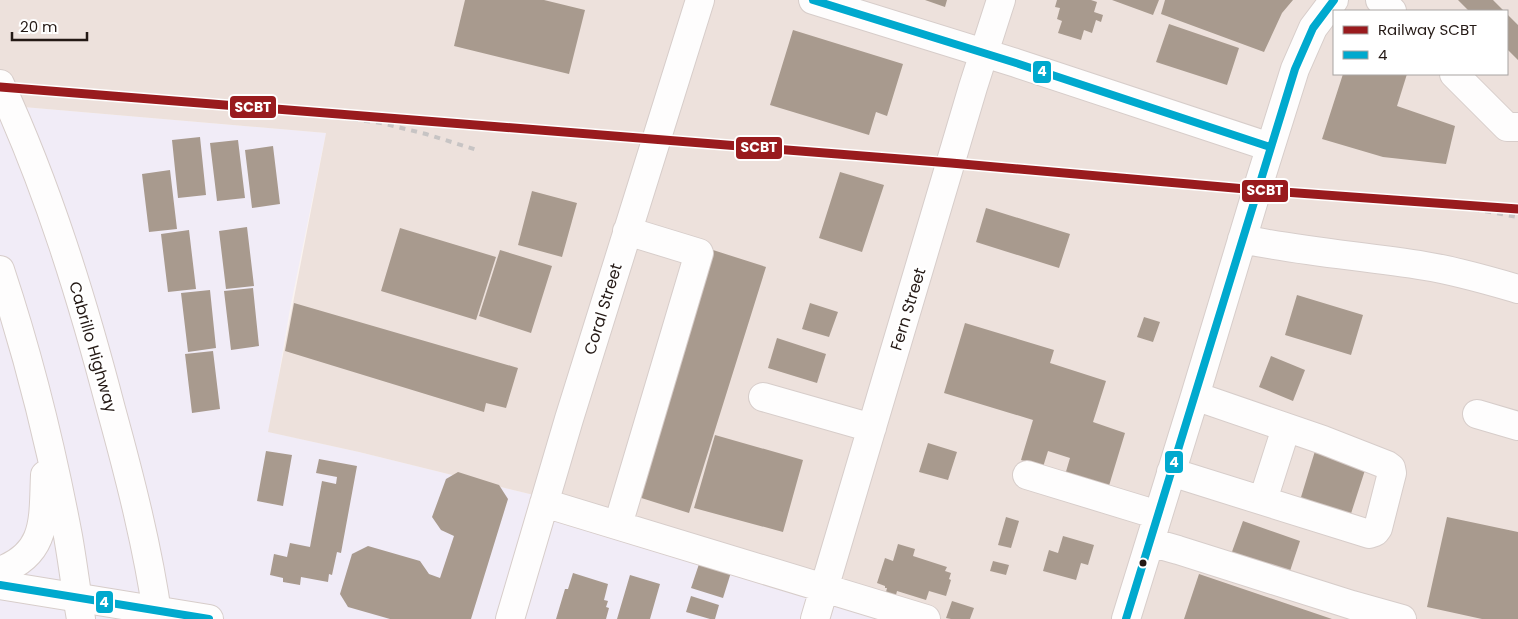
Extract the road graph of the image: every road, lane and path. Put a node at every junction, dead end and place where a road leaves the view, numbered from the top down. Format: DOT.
graph roads {
  1 [pos="700,0"];
  2 [pos="813,0"];
  3 [pos="1001,0"];
  4 [pos="1334,0"];
  5 [pos="1380,0"];
  6 [pos="1391,10"];
  7 [pos="984,53"];
  8 [pos="1455,75"];
  9 [pos="0,84"];
  10 [pos="1518,127"];
  11 [pos="1270,147"];
  12 [pos="627,231"];
  13 [pos="1242,239"];
  14 [pos="0,270"];
  15 [pos="1518,289"];
  16 [pos="1195,396"];
  17 [pos="763,398"];
  18 [pos="1477,414"];
  19 [pos="1518,426"];
  20 [pos="872,428"];
  21 [pos="1286,428"];
  22 [pos="46,433"];
  23 [pos="1171,472"];
  24 [pos="1027,475"];
  25 [pos="1263,500"];
  26 [pos="544,503"];
  27 [pos="1158,515"];
  28 [pos="618,526"];
  29 [pos="1150,542"];
  30 [pos="0,571"];
  31 [pos="0,585"];
  32 [pos="824,588"];
  33 [pos="79,609"];
  34 [pos="158,614"];
  35 [pos="209,619"];
  36 [pos="510,619"];
  37 [pos="815,619"];
  38 [pos="926,619"];
  39 [pos="1126,619"];
  40 [pos="1402,619"];
  1 -- 12 [label="main road, Coral Street"];
  2 -- 7 [label="main road"];
  3 -- 7 [label="main road, Fern Street"];
  4 -- 11 [label="main road"];
  5 -- 6 [label="main road"];
  7 -- 11 [label="main road"];
  7 -- 20 [label="main road, Fern Street"];
  8 -- 10 [label="main road"];
  9 -- 34 [label="main road, Cabrillo Highway"];
  11 -- 13 [label="main road"];
  12 -- 26 [label="main road, Coral Street"];
  12 -- 28 [label="main road"];
  13 -- 15 [label="main road"];
  13 -- 16 [label="main road"];
  14 -- 22 [label="main road"];
  16 -- 21 [label="main road"];
  16 -- 23 [label="main road"];
  17 -- 20 [label="main road"];
  18 -- 19 [label="main road"];
  20 -- 32 [label="main road, Fern Street"];
  21 -- 25 [label="main road"];
  21 -- 25 [label="main road"];
  22 -- 30 [label="main road"];
  22 -- 33 [label="main road"];
  23 -- 25 [label="main road"];
  23 -- 27 [label="main road"];
  24 -- 27 [label="main road"];
  26 -- 28 [label="main road"];
  26 -- 36 [label="main road, Coral Street"];
  27 -- 29 [label="main road"];
  28 -- 32 [label="main road"];
  29 -- 39 [label="main road"];
  29 -- 40 [label="main road"];
  31 -- 33 [label="main road"];
  32 -- 37 [label="main road, Fern Street"];
  32 -- 38 [label="main road"];
  33 -- 34 [label="main road"];
  34 -- 35 [label="main road"];
}
